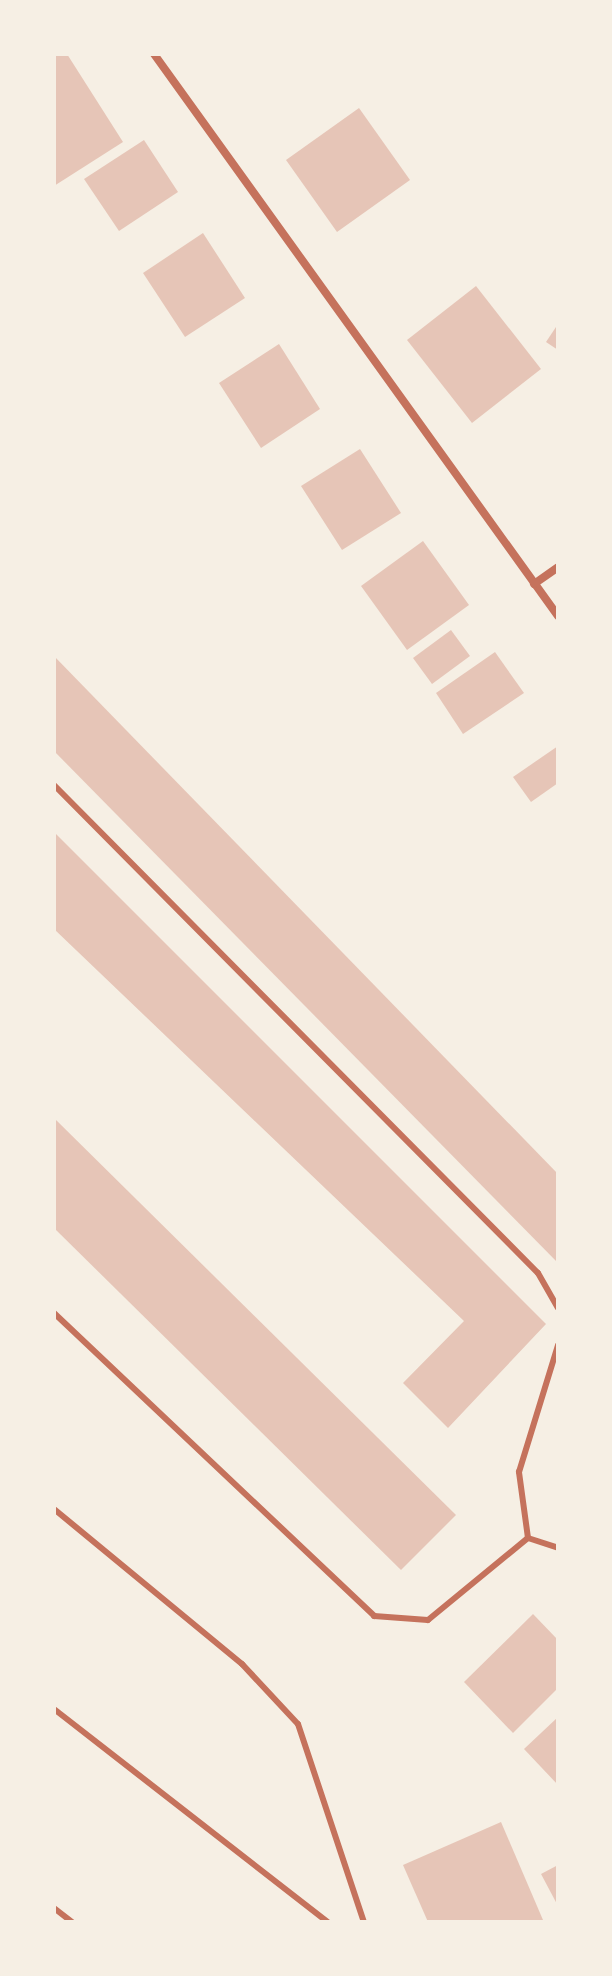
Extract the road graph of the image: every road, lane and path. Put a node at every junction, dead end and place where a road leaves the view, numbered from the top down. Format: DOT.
graph roads {
  1 [pos="154,54"];
  2 [pos="558,567"];
  3 [pos="534,584"];
  4 [pos="558,616"];
  5 [pos="54,785"];
  6 [pos="558,1308"];
  7 [pos="54,1313"];
  8 [pos="558,1345"];
  9 [pos="54,1509"];
  10 [pos="528,1538"];
  11 [pos="558,1548"];
  12 [pos="54,1709"];
  13 [pos="54,1908"];
  14 [pos="72,1922"];
  15 [pos="328,1922"];
  16 [pos="364,1922"];
  1 -- 3 [label="street"];
  2 -- 3 [label="street"];
  3 -- 4 [label="street"];
  5 -- 6 [label="lane"];
  7 -- 10 [label="lane"];
  8 -- 10 [label="lane"];
  9 -- 16 [label="lane"];
  10 -- 11 [label="lane"];
  12 -- 15 [label="lane"];
  13 -- 14 [label="lane"];
}
